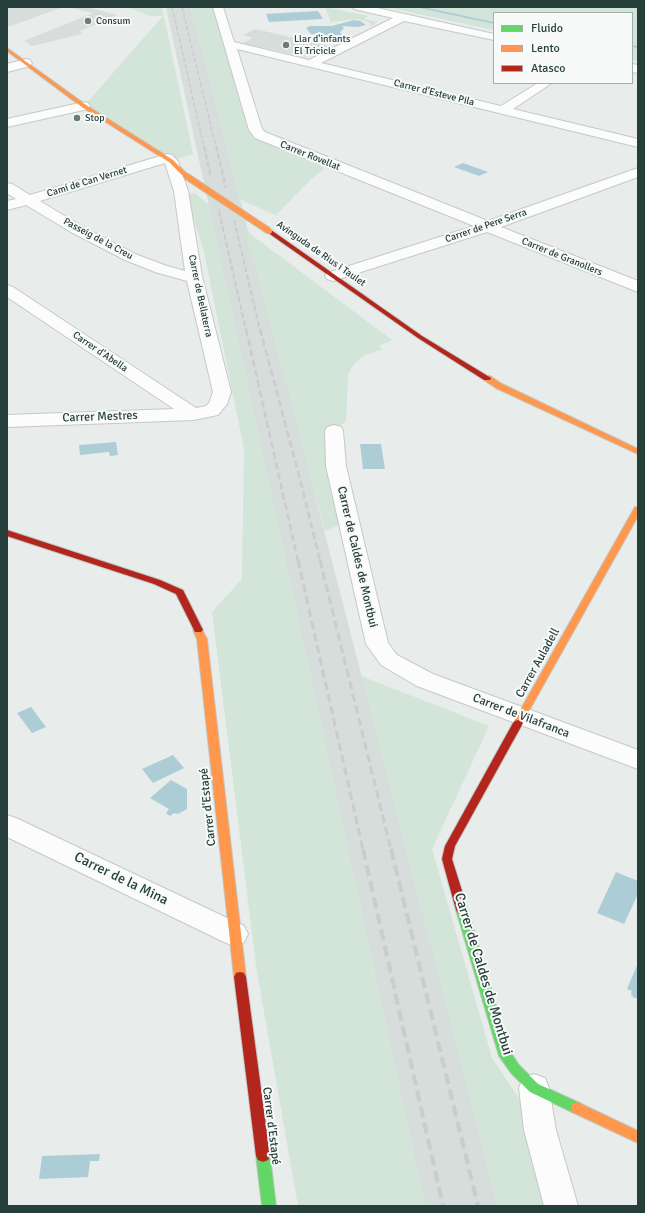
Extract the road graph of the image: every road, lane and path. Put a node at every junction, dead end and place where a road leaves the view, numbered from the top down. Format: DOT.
graph roads {
  1 [pos="218,7"];
  2 [pos="358,7"];
  3 [pos="403,17"];
  4 [pos="493,37"];
  5 [pos="230,44"];
  6 [pos="7,49"];
  7 [pos="26,63"];
  8 [pos="311,63"];
  9 [pos="7,68"];
  10 [pos="544,84"];
  11 [pos="84,106"];
  12 [pos="503,110"];
  13 [pos="7,123"];
  14 [pos="638,143"];
  15 [pos="169,160"];
  16 [pos="638,172"];
  17 [pos="7,187"];
  18 [pos="26,200"];
  19 [pos="7,206"];
  20 [pos="487,227"];
  21 [pos="334,276"];
  22 [pos="195,278"];
  23 [pos="638,287"];
  24 [pos="7,290"];
  25 [pos="193,414"];
  26 [pos="7,421"];
  27 [pos="334,430"];
  28 [pos="638,452"];
  29 [pos="638,509"];
  30 [pos="7,533"];
  31 [pos="406,670"];
  32 [pos="522,717"];
  33 [pos="638,760"];
  34 [pos="7,825"];
  35 [pos="458,828"];
  36 [pos="234,934"];
  37 [pos="534,1088"];
  38 [pos="638,1138"];
  39 [pos="269,1206"];
  40 [pos="561,1206"];
  1 -- 5 [label="street, Carrer Rovellat"];
  2 -- 3 [label="street"];
  3 -- 4 [label="street"];
  3 -- 8 [label="street"];
  5 -- 8 [label="street, Carrer d'Esteve Pila"];
  5 -- 20 [label="street, Carrer Rovellat"];
  6 -- 7 [label="street, Avinguda de Rius i Taulet"];
  7 -- 9 [label="street"];
  7 -- 11 [label="street, Avinguda de Rius i Taulet"];
  8 -- 12 [label="street, Carrer d'Esteve Pila"];
  10 -- 12 [label="street"];
  11 -- 13 [label="street"];
  11 -- 15 [label="street, Avinguda de Rius i Taulet"];
  12 -- 14 [label="street, Carrer d'Esteve Pila"];
  15 -- 18 [label="street, Camí de Can Vernet"];
  15 -- 21 [label="street, Avinguda de Rius i Taulet, bridge"];
  15 -- 22 [label="street, Carrer de Bellaterra"];
  16 -- 20 [label="street, Carrer de Pere Serra"];
  17 -- 18 [label="street, Passeig de la Creu"];
  18 -- 19 [label="street, Camí de Can Vernet"];
  18 -- 22 [label="street, Passeig de la Creu"];
  20 -- 21 [label="street, Carrer de Pere Serra"];
  20 -- 23 [label="street, Carrer de Granollers"];
  21 -- 28 [label="street, Avinguda de Rius i Taulet"];
  22 -- 25 [label="street, Carrer de Bellaterra"];
  24 -- 25 [label="street, Carrer d'Abella"];
  25 -- 26 [label="street, Carrer Mestres"];
  27 -- 31 [label="street, Carrer de Caldes de Montbui"];
  29 -- 32 [label="street, Carrer Auladell"];
  30 -- 36 [label="street, Carrer d'Estapé"];
  31 -- 32 [label="street, Carrer de Vilafranca"];
  32 -- 33 [label="street, Carrer de Vilafranca"];
  32 -- 35 [label="street, Carrer Auladell"];
  34 -- 36 [label="street, Carrer de la Mina"];
  35 -- 37 [label="street, Carrer de Caldes de Montbui"];
  36 -- 39 [label="street, Carrer d'Estapé"];
  37 -- 38 [label="street, Carrer de Caldes de Montbui"];
  37 -- 40 [label="street"];
}
